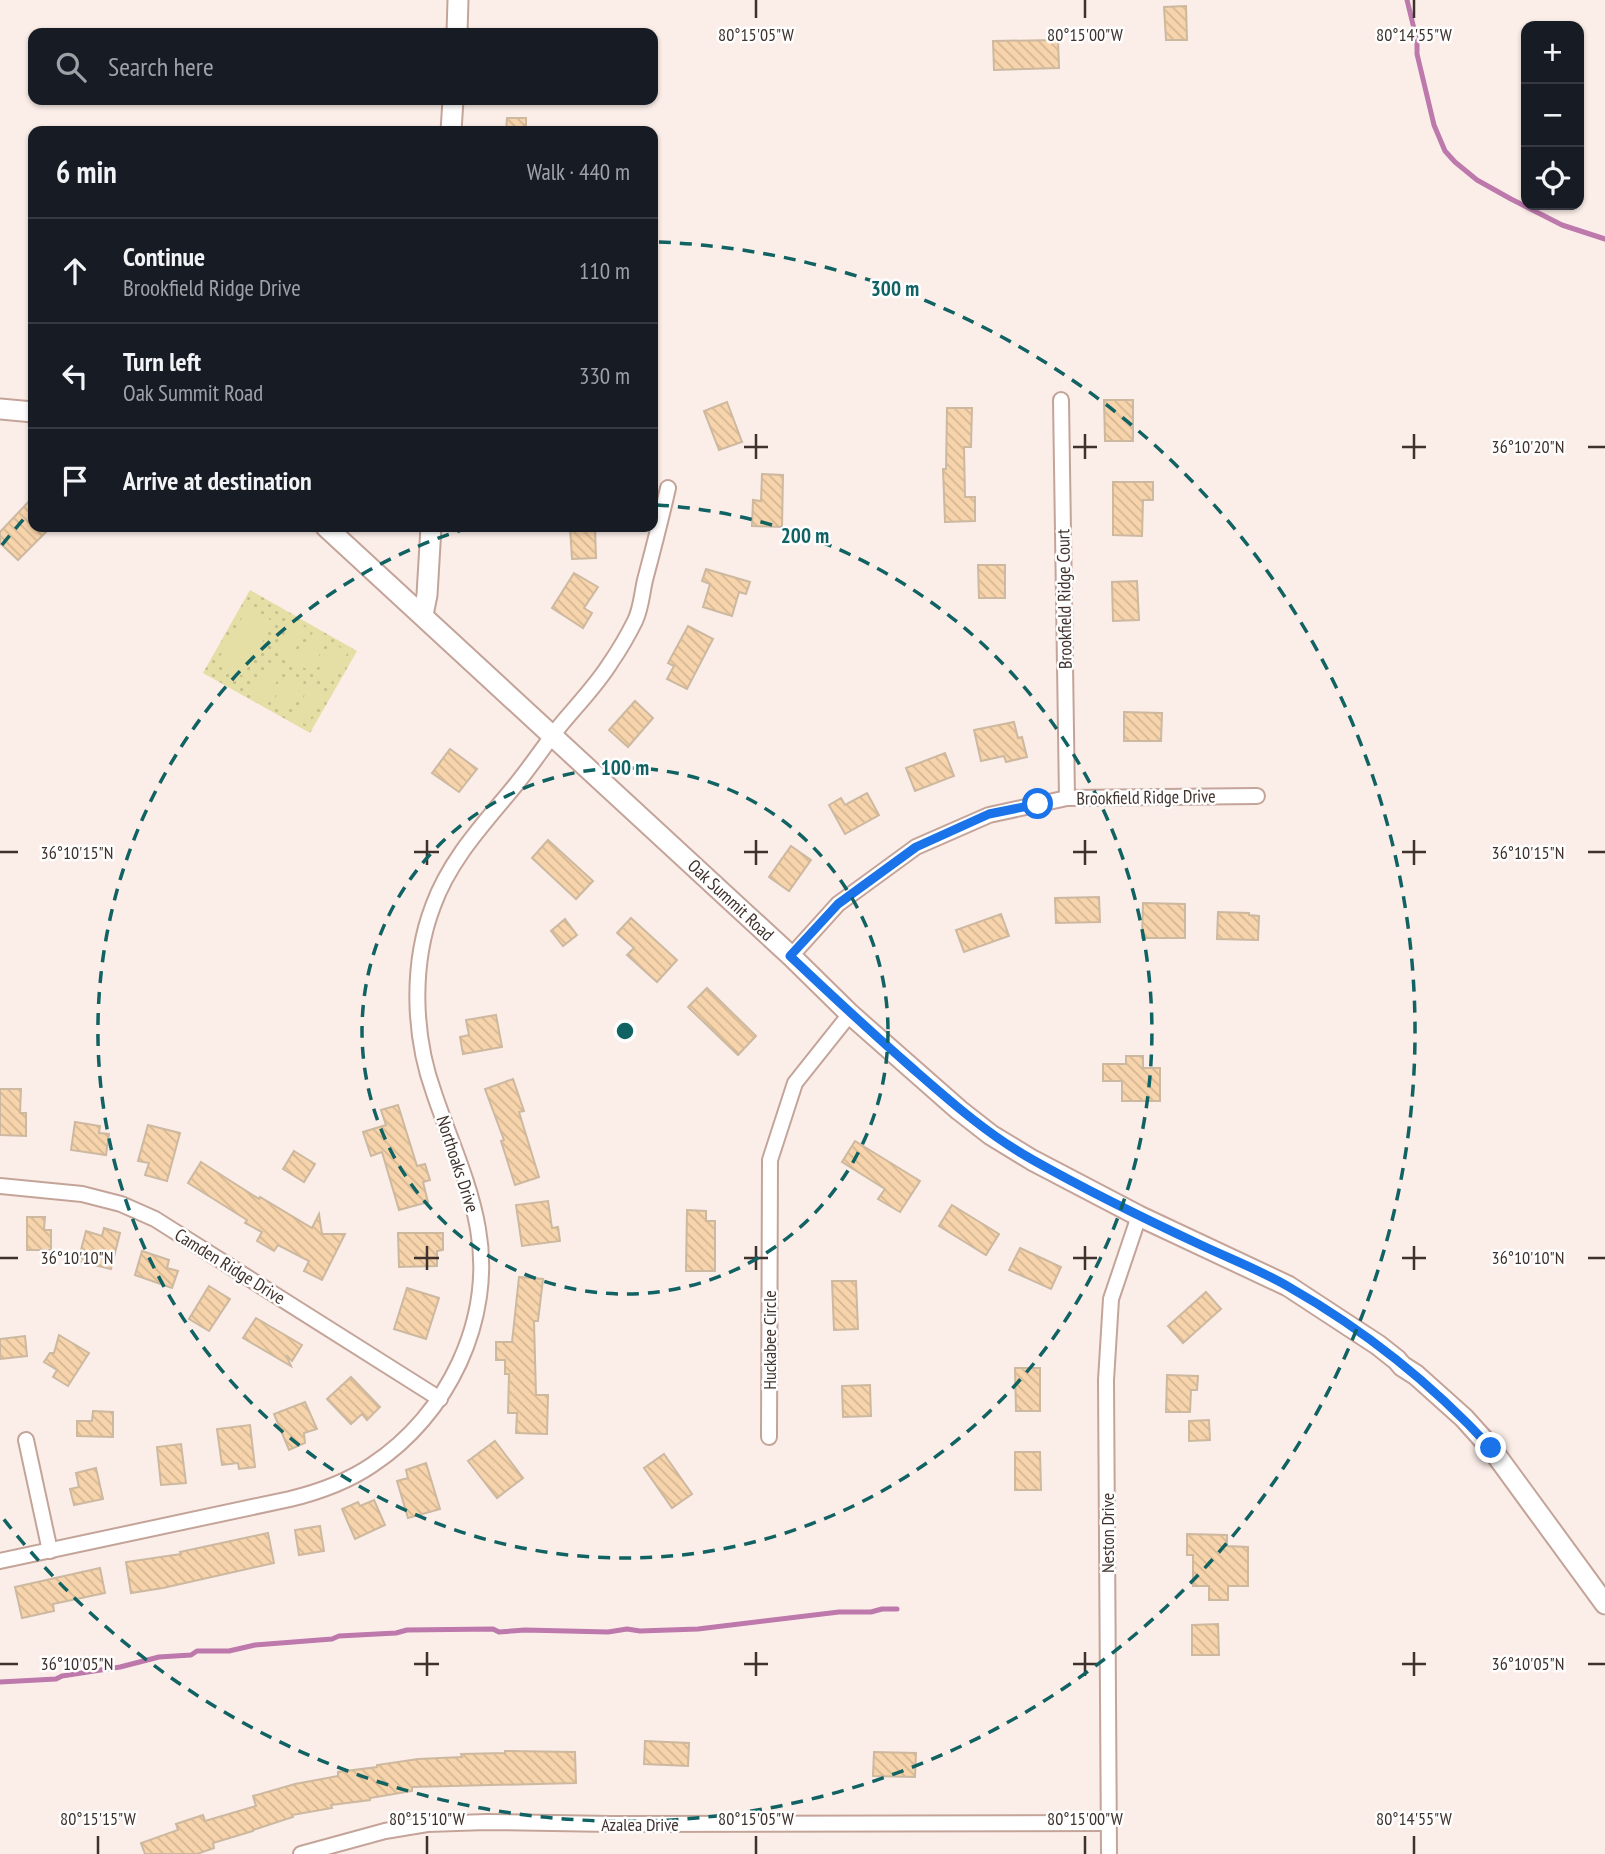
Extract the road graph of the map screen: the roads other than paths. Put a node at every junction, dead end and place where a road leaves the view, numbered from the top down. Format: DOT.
graph roads {
  1 [pos="458,0"];
  2 [pos="457,28"];
  3 [pos="453,105"];
  4 [pos="452,126"];
  5 [pos="1061,400"];
  6 [pos="0,409"];
  7 [pos="28,412"];
  8 [pos="668,488"];
  9 [pos="658,529"];
  10 [pos="332,532"];
  11 [pos="431,532"];
  12 [pos="657,532"];
  13 [pos="423,615"];
  14 [pos="553,735"];
  15 [pos="1258,796"];
  16 [pos="1068,798"];
  17 [pos="790,956"];
  18 [pos="850,1014"];
  19 [pos="0,1186"];
  20 [pos="1139,1216"];
  21 [pos="440,1399"];
  22 [pos="769,1437"];
  23 [pos="26,1440"];
  24 [pos="50,1551"];
  25 [pos="0,1561"];
  26 [pos="1605,1604"];
  27 [pos="1108,1823"];
  28 [pos="301,1854"];
  29 [pos="1109,1854"];
  1 -- 2 [label="main road"];
  3 -- 4 [label="main road"];
  5 -- 16 [label="street, Brookfield Ridge Court"];
  6 -- 7 [label="main road"];
  8 -- 9 [label="street, Northoaks Drive"];
  10 -- 13 [label="main road, Oak Summit Road"];
  11 -- 13 [label="main road"];
  12 -- 14 [label="street, Northoaks Drive"];
  13 -- 14 [label="main road, Oak Summit Road"];
  14 -- 17 [label="main road, Oak Summit Road"];
  14 -- 21 [label="street, Northoaks Drive"];
  15 -- 16 [label="street, Brookfield Ridge Drive"];
  16 -- 17 [label="street, Brookfield Ridge Drive"];
  17 -- 18 [label="main road, Oak Summit Road"];
  18 -- 20 [label="main road, Oak Summit Road"];
  18 -- 22 [label="street, Huckabee Circle"];
  19 -- 21 [label="street, Camden Ridge Drive"];
  20 -- 26 [label="main road, Oak Summit Road"];
  20 -- 27 [label="street, Neston Drive"];
  21 -- 24 [label="street, Northoaks Drive"];
  23 -- 24 [label="street"];
  24 -- 25 [label="street, Northoaks Drive"];
  27 -- 28 [label="street, Azalea Drive"];
  27 -- 29 [label="street, Neston Drive"];
}
